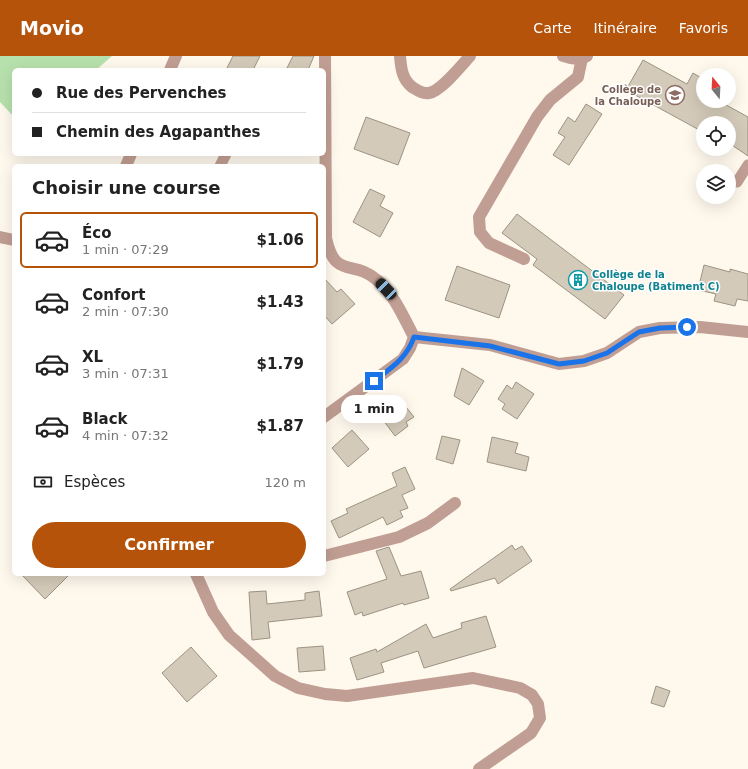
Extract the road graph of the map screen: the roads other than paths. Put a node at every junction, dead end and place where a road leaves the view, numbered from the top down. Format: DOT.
graph roads {
  1 [pos="176,56"];
  2 [pos="325,56"];
  3 [pos="400,56"];
  4 [pos="470,56"];
  5 [pos="563,56"];
  6 [pos="585,57"];
  7 [pos="171,68"];
  8 [pos="325,68"];
  9 [pos="748,166"];
  10 [pos="736,182"];
  11 [pos="0,237"];
  12 [pos="326,238"];
  13 [pos="12,240"];
  14 [pos="524,259"];
  15 [pos="748,332"];
  16 [pos="414,337"];
  17 [pos="326,416"];
  18 [pos="455,503"];
  19 [pos="326,555"];
  20 [pos="197,576"];
  21 [pos="479,769"];
  1 -- 7 [label="street"];
  2 -- 8 [label="street"];
  3 -- 4 [label="street"];
  5 -- 6 [label="street"];
  6 -- 14 [label="street"];
  9 -- 10 [label="lane"];
  11 -- 13 [label="street"];
  12 -- 16 [label="street"];
  15 -- 16 [label="street"];
  16 -- 17 [label="street"];
  18 -- 19 [label="street"];
  20 -- 21 [label="street"];
}
